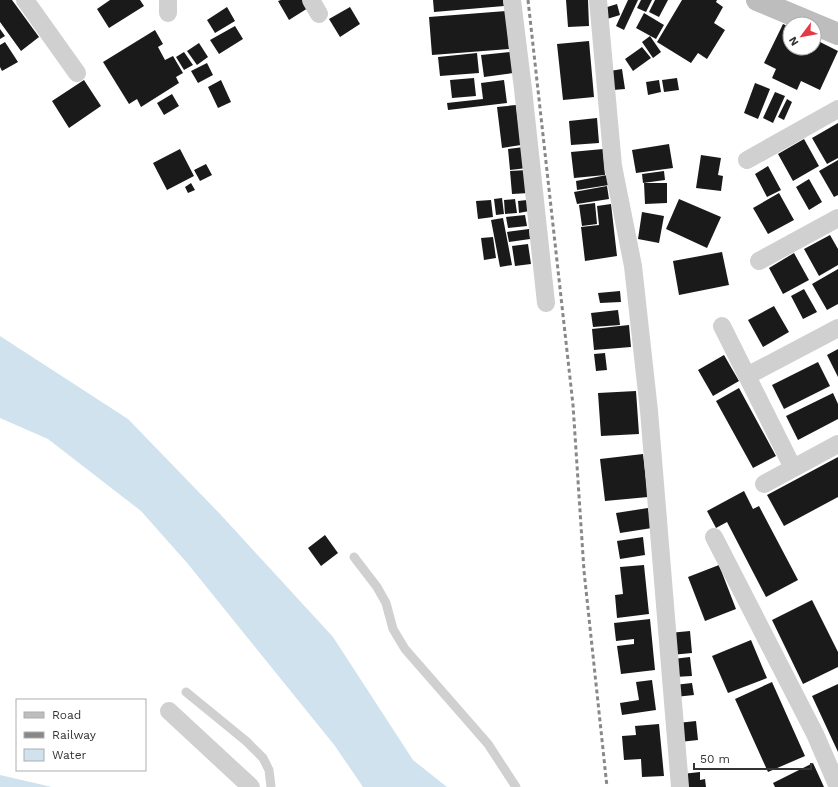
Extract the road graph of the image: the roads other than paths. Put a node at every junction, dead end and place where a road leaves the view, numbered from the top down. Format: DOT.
graph roads {
  1 [pos="25,0"];
  2 [pos="512,0"];
  3 [pos="598,0"];
  4 [pos="757,0"];
  5 [pos="838,34"];
  6 [pos="77,73"];
  7 [pos="838,109"];
  8 [pos="747,160"];
  9 [pos="838,218"];
  10 [pos="759,261"];
  11 [pos="546,303"];
  12 [pos="722,326"];
  13 [pos="838,328"];
  14 [pos="747,376"];
  15 [pos="838,444"];
  16 [pos="794,468"];
  17 [pos="764,484"];
  18 [pos="714,537"];
  19 [pos="354,557"];
  20 [pos="186,692"];
  21 [pos="169,711"];
  22 [pos="251,787"];
  23 [pos="272,787"];
  24 [pos="516,787"];
  25 [pos="680,787"];
  26 [pos="838,787"];
  1 -- 6 [label="street"];
  2 -- 11 [label="street"];
  3 -- 25 [label="street"];
  4 -- 5 [label="street"];
  7 -- 8 [label="street"];
  9 -- 10 [label="street"];
  12 -- 14 [label="street"];
  13 -- 14 [label="street"];
  14 -- 16 [label="street"];
  15 -- 16 [label="street"];
  16 -- 17 [label="street"];
  18 -- 26 [label="street"];
  19 -- 24 [label="lane"];
  20 -- 23 [label="lane"];
  21 -- 22 [label="street"];
}
